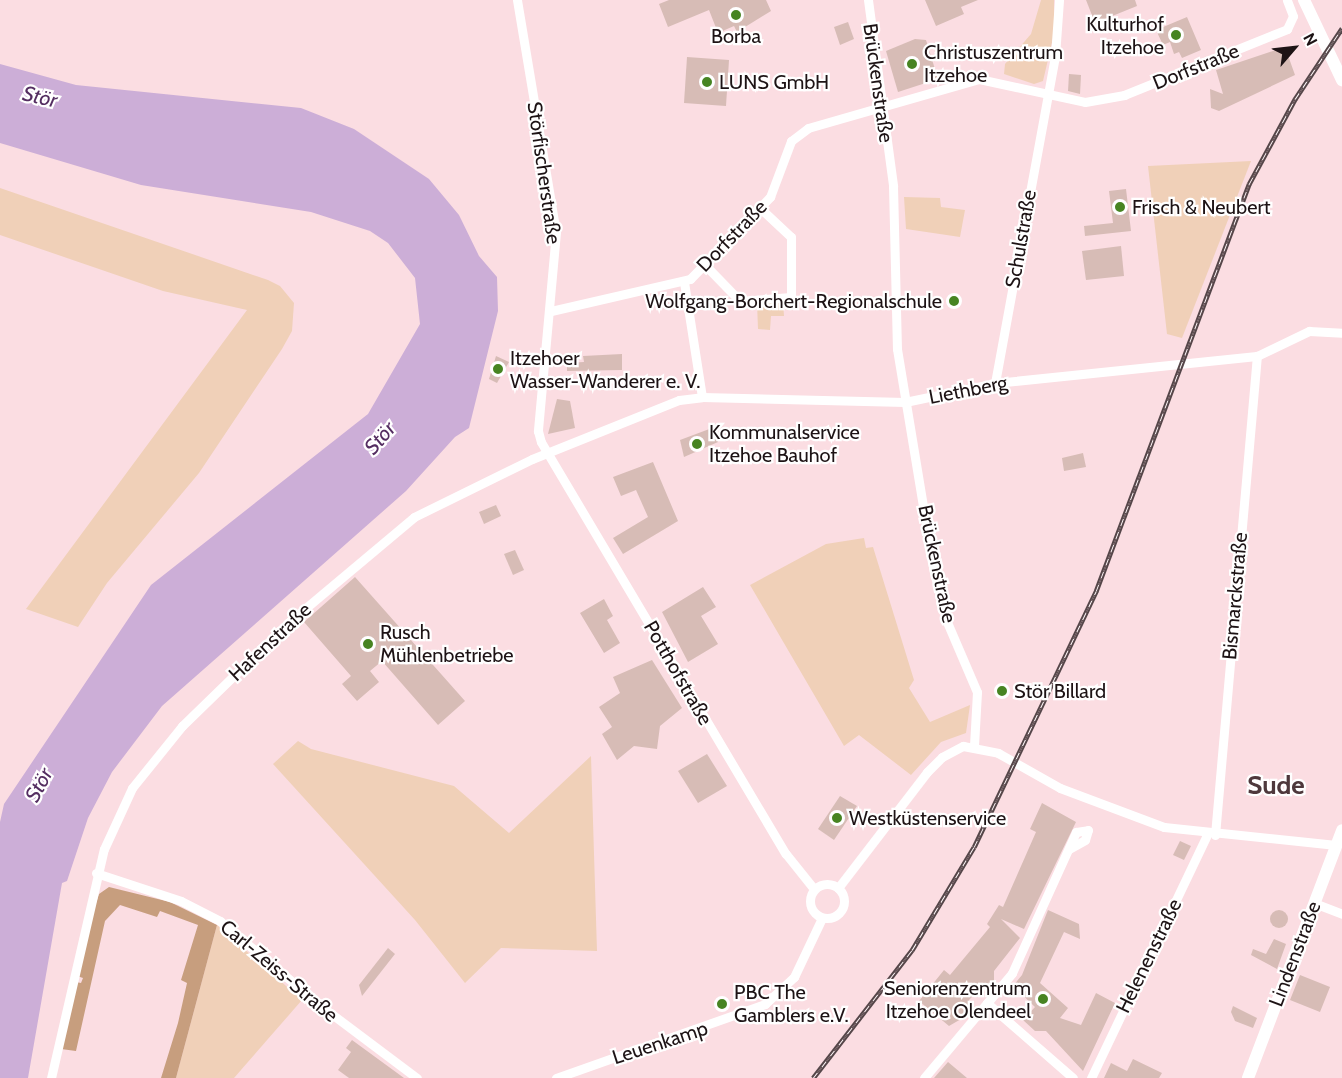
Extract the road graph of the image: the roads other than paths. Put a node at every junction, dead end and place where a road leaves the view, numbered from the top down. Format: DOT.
graph roads {
  1 [pos="517,0"];
  2 [pos="868,0"];
  3 [pos="1059,0"];
  4 [pos="1287,0"];
  5 [pos="1304,0"];
  6 [pos="1342,80"];
  7 [pos="1048,95"];
  8 [pos="881,105"];
  9 [pos="760,208"];
  10 [pos="705,265"];
  11 [pos="684,282"];
  12 [pos="551,311"];
  13 [pos="1342,333"];
  14 [pos="1257,356"];
  15 [pos="995,383"];
  16 [pos="702,397"];
  17 [pos="905,402"];
  18 [pos="546,453"];
  19 [pos="974,746"];
  20 [pos="1342,830"];
  21 [pos="1211,835"];
  22 [pos="1339,846"];
  23 [pos="1069,849"];
  24 [pos="96,873"];
  25 [pos="838,888"];
  26 [pos="814,889"];
  27 [pos="1314,903"];
  28 [pos="1342,914"];
  29 [pos="822,918"];
  30 [pos="987,1003"];
  31 [pos="51,1078"];
  32 [pos="417,1078"];
  33 [pos="556,1078"];
  34 [pos="924,1078"];
  35 [pos="1073,1078"];
  36 [pos="1091,1078"];
  37 [pos="1248,1078"];
  1 -- 12 [label="street, Störfischerstraße"];
  2 -- 8 [label="street, Brückenstraße"];
  3 -- 7 [label="street, Schulstraße"];
  4 -- 7 [label="street, Dorfstraße"];
  5 -- 6 [label="main road"];
  7 -- 8 [label="street, Dorfstraße"];
  7 -- 15 [label="street, Schulstraße"];
  8 -- 9 [label="street, Dorfstraße"];
  8 -- 17 [label="street, Brückenstraße"];
  9 -- 10 [label="street, Dorfstraße"];
  9 -- 10 [label="street"];
  10 -- 11 [label="street, Dorfstraße"];
  11 -- 12 [label="street, Dorfstraße"];
  11 -- 16 [label="street"];
  12 -- 18 [label="street, Störfischerstraße"];
  13 -- 14 [label="street, Liethberg"];
  14 -- 15 [label="street, Liethberg"];
  14 -- 21 [label="street, Bismarckstraße"];
  15 -- 17 [label="street, Liethberg"];
  16 -- 17 [label="street, Liethberg"];
  16 -- 18 [label="street, Hafenstraße"];
  17 -- 19 [label="street, Brückenstraße"];
  18 -- 24 [label="street, Hafenstraße"];
  18 -- 26 [label="street, Potthofstraße"];
  19 -- 21 [label="street"];
  19 -- 25 [label="street"];
  20 -- 22 [label="main road, Lindenstraße"];
  21 -- 22 [label="street"];
  21 -- 36 [label="street, Helenenstraße"];
  22 -- 27 [label="main road, Lindenstraße"];
  23 -- 30 [label="street"];
  24 -- 31 [label="street, Hafenstraße"];
  24 -- 32 [label="street, Carl-Zeiss-Straße"];
  25 -- 26 [label="street"];
  25 -- 29 [label="street, Leuenkamp"];
  26 -- 29 [label="street"];
  27 -- 28 [label="street"];
  27 -- 37 [label="main road, Lindenstraße"];
  29 -- 33 [label="street, Leuenkamp"];
  30 -- 34 [label="street"];
  30 -- 35 [label="street"];
}
